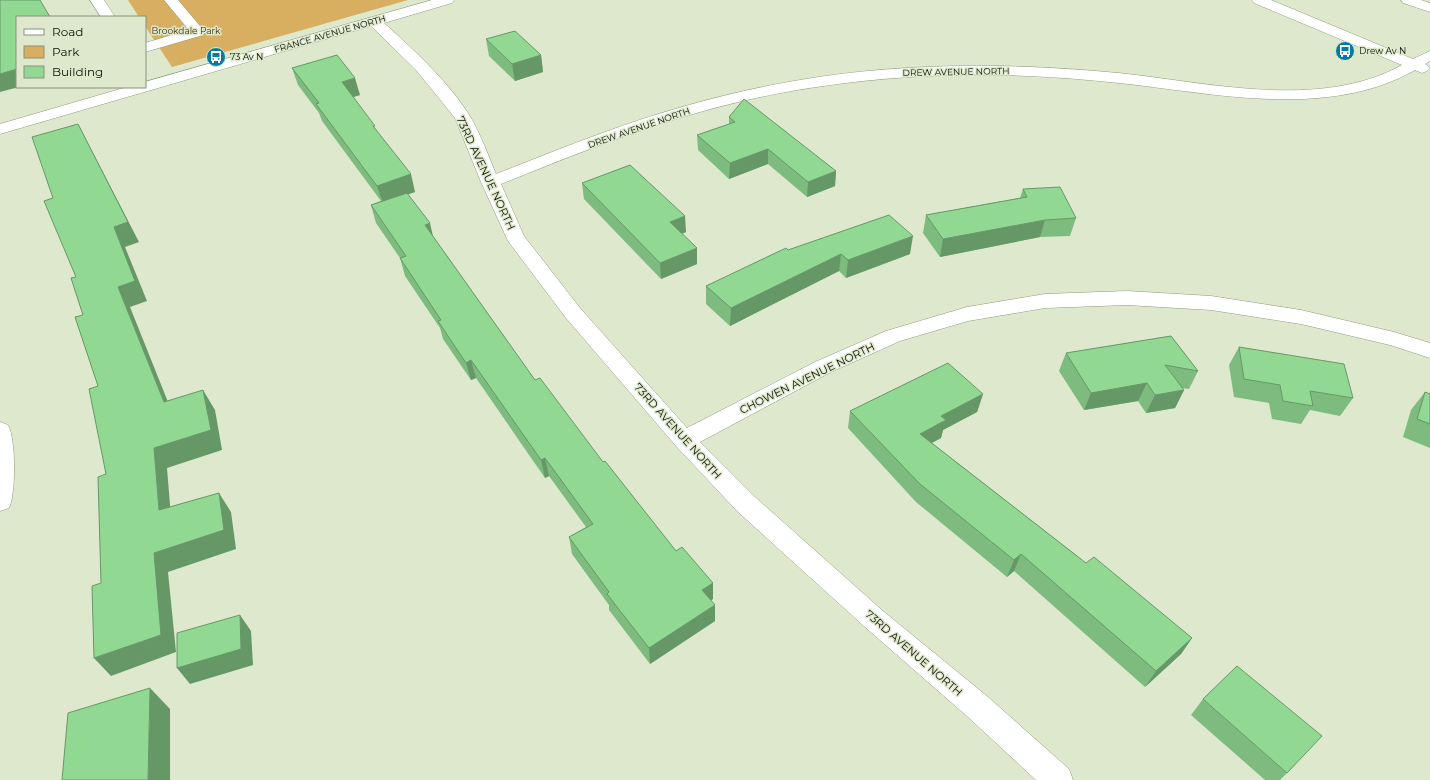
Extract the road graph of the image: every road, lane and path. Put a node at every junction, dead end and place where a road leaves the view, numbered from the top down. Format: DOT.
graph roads {
  1 [pos="113,0"];
  2 [pos="171,0"];
  3 [pos="447,0"];
  4 [pos="1260,0"];
  5 [pos="1408,0"];
  6 [pos="98,2"];
  7 [pos="1430,8"];
  8 [pos="107,16"];
  9 [pos="374,21"];
  10 [pos="146,48"];
  11 [pos="1430,55"];
  12 [pos="1413,65"];
  13 [pos="1430,72"];
  14 [pos="146,84"];
  15 [pos="133,88"];
  16 [pos="0,129"];
  17 [pos="490,182"];
  18 [pos="1430,351"];
  19 [pos="0,431"];
  20 [pos="684,440"];
  21 [pos="0,501"];
  22 [pos="1058,780"];
  1 -- 6 [label="street"];
  2 -- 10 [label="street"];
  3 -- 9 [label="street, FRANCE AVENUE NORTH"];
  4 -- 12 [label="street"];
  5 -- 7 [label="street"];
  6 -- 8 [label="street"];
  9 -- 14 [label="street, FRANCE AVENUE NORTH"];
  9 -- 17 [label="street, 73RD AVENUE NORTH"];
  11 -- 12 [label="street, DREW AVENUE NORTH"];
  12 -- 13 [label="street"];
  12 -- 17 [label="street, DREW AVENUE NORTH"];
  15 -- 16 [label="street, FRANCE AVENUE NORTH"];
  17 -- 20 [label="street, 73RD AVENUE NORTH"];
  18 -- 20 [label="street, CHOWEN AVENUE NORTH"];
  19 -- 21 [label="street"];
  20 -- 22 [label="street, 73RD AVENUE NORTH"];
}
